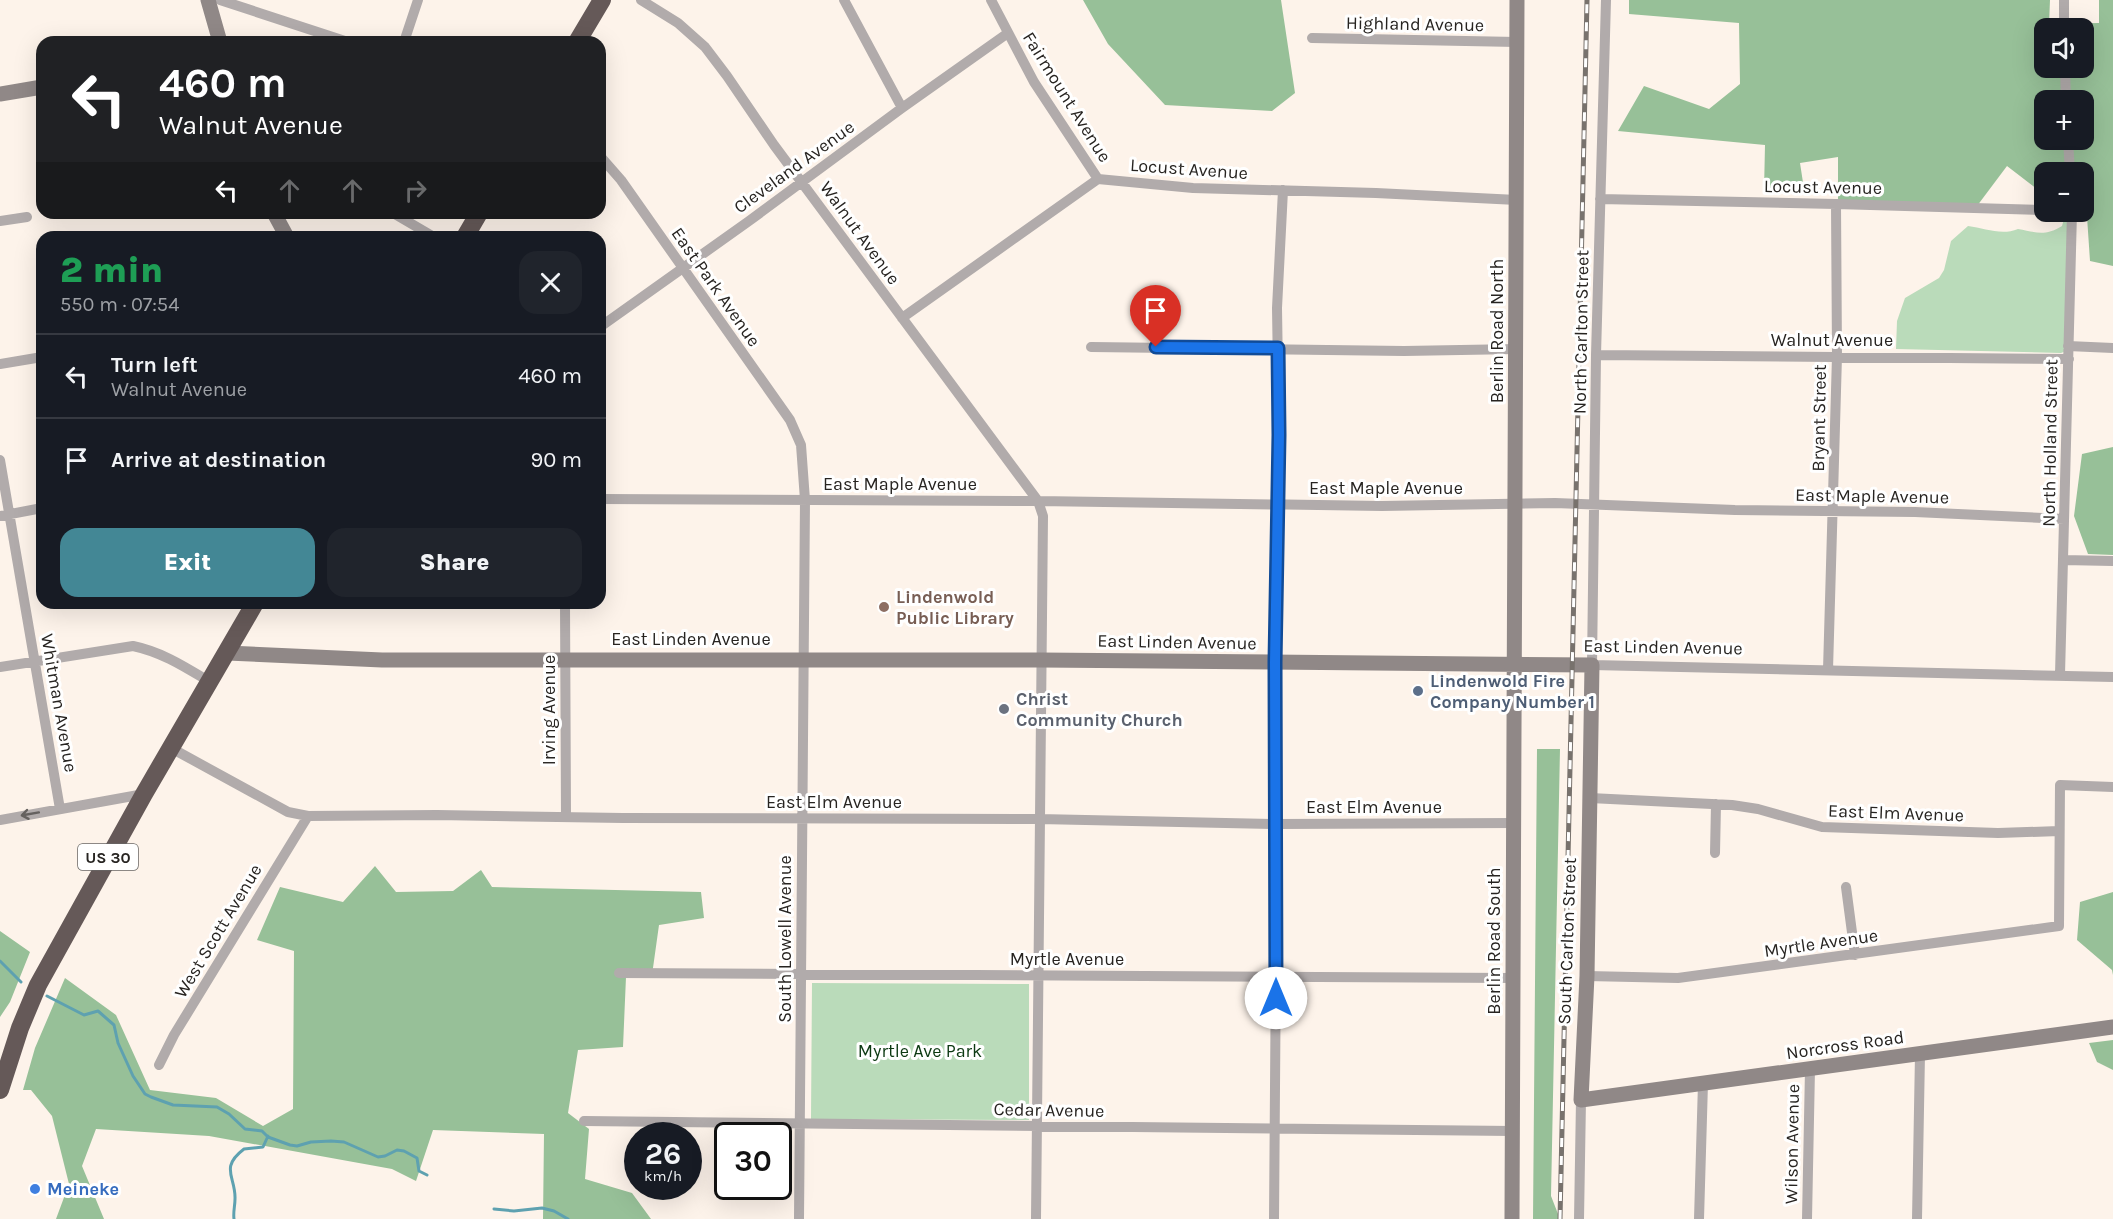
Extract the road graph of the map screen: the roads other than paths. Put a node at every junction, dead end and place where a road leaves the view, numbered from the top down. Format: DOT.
graph roads {
  1 [pos="208,0"];
  2 [pos="220,0"];
  3 [pos="418,0"];
  4 [pos="602,0"];
  5 [pos="640,0"];
  6 [pos="844,0"];
  7 [pos="991,0"];
  8 [pos="1517,0"];
  9 [pos="1606,0"];
  10 [pos="2064,0"];
  11 [pos="2064,18"];
  12 [pos="1008,33"];
  13 [pos="218,36"];
  14 [pos="330,36"];
  15 [pos="406,36"];
  16 [pos="581,36"];
  17 [pos="1311,38"];
  18 [pos="1517,42"];
  19 [pos="36,88"];
  20 [pos="0,94"];
  21 [pos="902,108"];
  22 [pos="606,163"];
  23 [pos="1098,179"];
  24 [pos="802,182"];
  25 [pos="1283,190"];
  26 [pos="1600,199"];
  27 [pos="1517,200"];
  28 [pos="1836,204"];
  29 [pos="2034,210"];
  30 [pos="27,217"];
  31 [pos="403,219"];
  32 [pos="0,222"];
  33 [pos="2072,222"];
  34 [pos="424,231"];
  35 [pos="682,268"];
  36 [pos="902,318"];
  37 [pos="606,323"];
  38 [pos="2068,346"];
  39 [pos="1091,347"];
  40 [pos="1278,348"];
  41 [pos="2113,348"];
  42 [pos="1517,349"];
  43 [pos="1596,355"];
  44 [pos="1837,356"];
  45 [pos="36,358"];
  46 [pos="2068,359"];
  47 [pos="0,364"];
  48 [pos="800,440"];
  49 [pos="0,460"];
  50 [pos="606,499"];
  51 [pos="805,500"];
  52 [pos="1038,501"];
  53 [pos="1516,503"];
  54 [pos="1595,504"];
  55 [pos="1277,505"];
  56 [pos="36,509"];
  57 [pos="1833,511"];
  58 [pos="5,515"];
  59 [pos="2064,519"];
  60 [pos="2063,560"];
  61 [pos="2113,561"];
  62 [pos="252,609"];
  63 [pos="565,609"];
  64 [pos="227,653"];
  65 [pos="566,658"];
  66 [pos="804,659"];
  67 [pos="34,660"];
  68 [pos="1041,660"];
  69 [pos="1275,662"];
  70 [pos="1515,663"];
  71 [pos="1592,665"];
  72 [pos="0,667"];
  73 [pos="1828,670"];
  74 [pos="2060,675"];
  75 [pos="2113,677"];
  76 [pos="210,682"];
  77 [pos="171,748"];
  78 [pos="2113,787"];
  79 [pos="144,794"];
  80 [pos="1590,798"];
  81 [pos="1716,804"];
  82 [pos="60,809"];
  83 [pos="308,816"];
  84 [pos="566,817"];
  85 [pos="802,818"];
  86 [pos="1039,819"];
  87 [pos="0,820"];
  88 [pos="1514,823"];
  89 [pos="1277,824"];
  90 [pos="2059,831"];
  91 [pos="1715,853"];
  92 [pos="1846,887"];
  93 [pos="1855,955"];
  94 [pos="619,973"];
  95 [pos="801,975"];
  96 [pos="1037,976"];
  97 [pos="1276,976"];
  98 [pos="1587,976"];
  99 [pos="1514,978"];
  100 [pos="2113,1027"];
  101 [pos="1920,1054"];
  102 [pos="159,1065"];
  103 [pos="1810,1069"];
  104 [pos="1703,1083"];
  105 [pos="0,1090"];
  106 [pos="1581,1100"];
  107 [pos="584,1121"];
  108 [pos="800,1123"];
  109 [pos="1037,1126"];
  110 [pos="1275,1129"];
  111 [pos="1513,1131"];
  112 [pos="799,1219"];
  113 [pos="1036,1219"];
  114 [pos="1274,1219"];
  115 [pos="1512,1219"];
  116 [pos="1579,1219"];
  117 [pos="1699,1219"];
  118 [pos="1807,1219"];
  119 [pos="1917,1219"];
  1 -- 13 [label="street"];
  2 -- 14 [label="street"];
  3 -- 15 [label="street"];
  4 -- 16 [label="highway"];
  5 -- 24 [label="street, Walnut Avenue"];
  6 -- 21 [label="street"];
  7 -- 12 [label="street, Fairmount Avenue"];
  8 -- 18 [label="street, Berlin Road North"];
  9 -- 26 [label="street, North Carlton Street"];
  10 -- 11 [label="street"];
  12 -- 21 [label="street, Cleveland Avenue"];
  12 -- 23 [label="street, Fairmount Avenue"];
  17 -- 18 [label="street, Highland Avenue"];
  18 -- 27 [label="street, Berlin Road North"];
  19 -- 20 [label="street"];
  21 -- 24 [label="street, Cleveland Avenue"];
  22 -- 35 [label="street, East Park Avenue"];
  23 -- 25 [label="street, Locust Avenue"];
  23 -- 36 [label="street"];
  24 -- 35 [label="street, Cleveland Avenue"];
  24 -- 36 [label="street, Walnut Avenue"];
  25 -- 27 [label="street, Locust Avenue"];
  25 -- 40 [label="street"];
  26 -- 28 [label="street, Locust Avenue"];
  26 -- 43 [label="street, North Carlton Street"];
  27 -- 42 [label="street, Berlin Road North"];
  28 -- 29 [label="street, Locust Avenue"];
  28 -- 44 [label="street, Bryant Street"];
  30 -- 32 [label="street"];
  31 -- 34 [label="street"];
  33 -- 38 [label="street, North Holland Street"];
  35 -- 37 [label="street, Cleveland Avenue"];
  35 -- 48 [label="street, East Park Avenue"];
  36 -- 52 [label="street, Walnut Avenue"];
  38 -- 41 [label="street"];
  38 -- 46 [label="street, North Holland Street"];
  39 -- 40 [label="street"];
  40 -- 42 [label="street"];
  40 -- 55 [label="street"];
  42 -- 53 [label="street, Berlin Road North"];
  43 -- 44 [label="street, Walnut Avenue"];
  43 -- 54 [label="street, North Carlton Street"];
  44 -- 46 [label="street, Walnut Avenue"];
  44 -- 57 [label="street, Bryant Street"];
  45 -- 47 [label="street"];
  46 -- 59 [label="street, North Holland Street"];
  48 -- 51 [label="street, South Lowell Avenue"];
  49 -- 58 [label="street, Whitman Avenue"];
  50 -- 51 [label="street, East Maple Avenue"];
  51 -- 52 [label="street, East Maple Avenue"];
  51 -- 66 [label="street, South Lowell Avenue"];
  52 -- 55 [label="street, East Maple Avenue"];
  52 -- 68 [label="street"];
  53 -- 54 [label="street, East Maple Avenue"];
  53 -- 55 [label="street, East Maple Avenue"];
  53 -- 70 [label="street, Berlin Road North"];
  54 -- 57 [label="street, East Maple Avenue"];
  54 -- 71 [label="street, North Carlton Street"];
  55 -- 69 [label="street"];
  56 -- 58 [label="street"];
  57 -- 59 [label="street, East Maple Avenue"];
  57 -- 73 [label="street, Bryant Street"];
  58 -- 67 [label="street, Whitman Avenue"];
  59 -- 60 [label="street, North Holland Street"];
  60 -- 61 [label="street"];
  60 -- 74 [label="street, North Holland Street"];
  62 -- 64 [label="highway, US 30"];
  63 -- 65 [label="street, Irving Avenue"];
  64 -- 65 [label="street, East Linden Avenue"];
  64 -- 76 [label="highway, US 30"];
  65 -- 66 [label="street, East Linden Avenue"];
  65 -- 84 [label="street, Irving Avenue"];
  66 -- 68 [label="street, East Linden Avenue"];
  66 -- 85 [label="street, South Lowell Avenue"];
  67 -- 72 [label="street"];
  67 -- 76 [label="street"];
  67 -- 82 [label="street, Whitman Avenue"];
  68 -- 69 [label="street, East Linden Avenue"];
  68 -- 86 [label="street"];
  69 -- 70 [label="street, East Linden Avenue"];
  69 -- 89 [label="street"];
  70 -- 71 [label="street, East Linden Avenue"];
  70 -- 88 [label="street, Berlin Road South"];
  71 -- 73 [label="street, East Linden Avenue"];
  71 -- 80 [label="street, South Carlton Street"];
  73 -- 74 [label="street, East Linden Avenue"];
  74 -- 75 [label="street, East Linden Avenue"];
  76 -- 77 [label="highway, US 30"];
  77 -- 79 [label="highway, US 30"];
  77 -- 83 [label="street, East Elm Avenue"];
  78 -- 90 [label="street"];
  79 -- 82 [label="street"];
  79 -- 105 [label="highway, US 30"];
  80 -- 81 [label="street, East Elm Avenue"];
  80 -- 98 [label="street, South Carlton Street"];
  81 -- 90 [label="street, East Elm Avenue"];
  81 -- 91 [label="street"];
  82 -- 87 [label="street, one-way"];
  83 -- 84 [label="street, East Elm Avenue"];
  83 -- 102 [label="street, West Scott Avenue"];
  84 -- 85 [label="street, East Elm Avenue"];
  85 -- 86 [label="street, East Elm Avenue"];
  85 -- 95 [label="street, South Lowell Avenue"];
  86 -- 89 [label="street, East Elm Avenue"];
  86 -- 96 [label="street"];
  88 -- 89 [label="street, East Elm Avenue"];
  88 -- 99 [label="street, Berlin Road South"];
  89 -- 97 [label="street"];
  90 -- 93 [label="street, Myrtle Avenue"];
  92 -- 93 [label="street"];
  93 -- 98 [label="street, Myrtle Avenue"];
  94 -- 95 [label="street, Myrtle Avenue"];
  95 -- 96 [label="street, Myrtle Avenue"];
  95 -- 108 [label="street, South Lowell Avenue"];
  96 -- 97 [label="street, Myrtle Avenue"];
  96 -- 109 [label="street"];
  97 -- 99 [label="street, Myrtle Avenue"];
  97 -- 110 [label="street"];
  98 -- 106 [label="street, South Carlton Street"];
  99 -- 111 [label="street, Berlin Road South"];
  100 -- 101 [label="street, Norcross Road"];
  101 -- 103 [label="street, Norcross Road"];
  101 -- 119 [label="street"];
  103 -- 104 [label="street, Norcross Road"];
  103 -- 118 [label="street, Wilson Avenue"];
  104 -- 106 [label="street, Norcross Road"];
  104 -- 117 [label="street"];
  106 -- 116 [label="street, South Carlton Street"];
  107 -- 108 [label="street, Cedar Avenue"];
  108 -- 109 [label="street, Cedar Avenue"];
  108 -- 112 [label="street, South Lowell Avenue"];
  109 -- 110 [label="street, Cedar Avenue"];
  109 -- 113 [label="street"];
  110 -- 111 [label="street, Cedar Avenue"];
  110 -- 114 [label="street"];
  111 -- 115 [label="street, Berlin Road South"];
}
